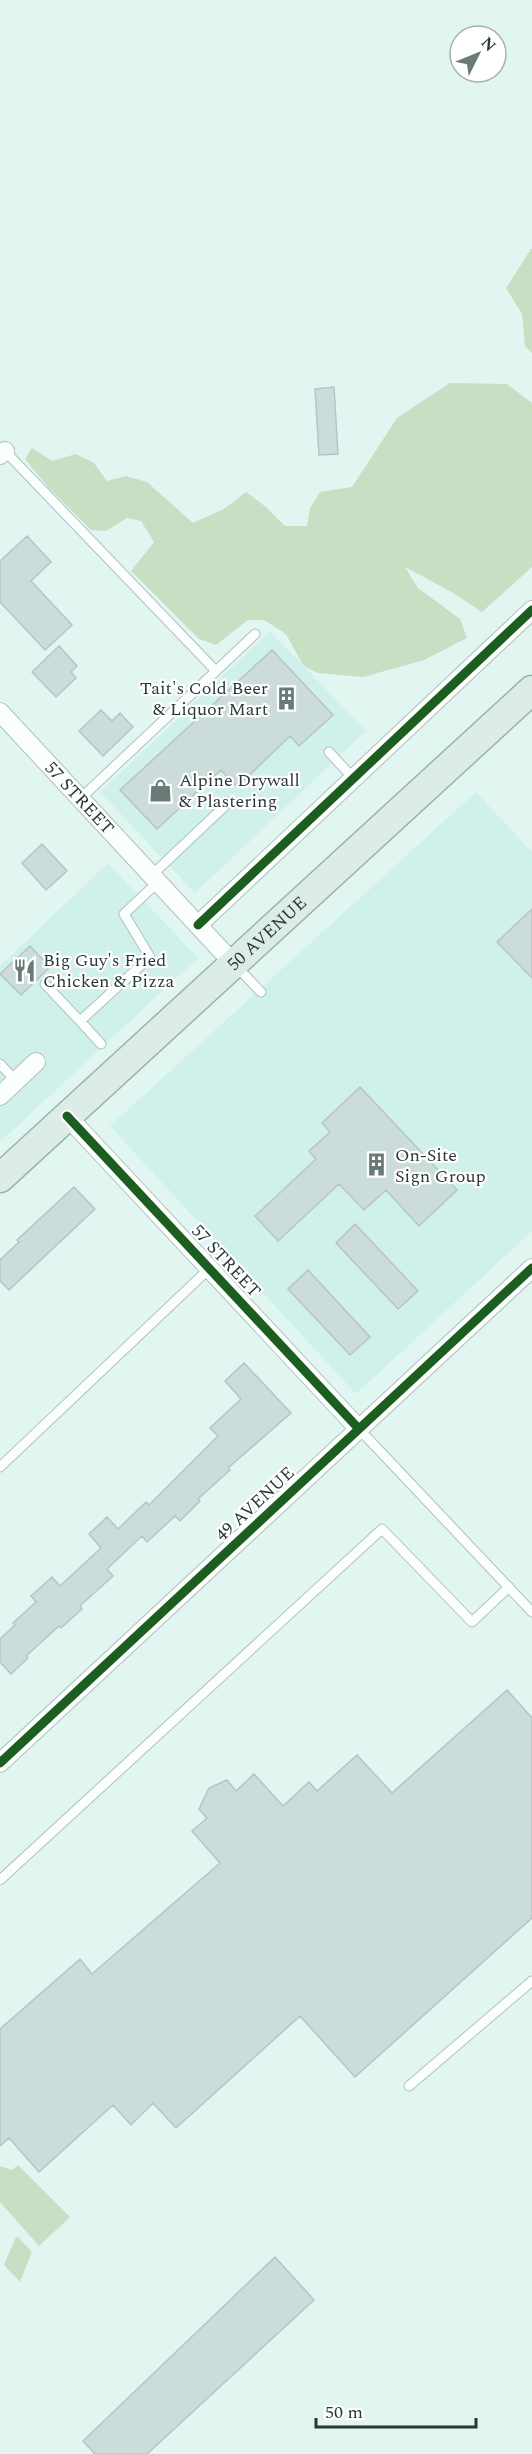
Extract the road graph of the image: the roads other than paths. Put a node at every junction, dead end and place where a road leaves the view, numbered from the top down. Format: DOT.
graph roads {
  1 [pos="2,451"];
  2 [pos="532,610"];
  3 [pos="255,634"];
  4 [pos="216,671"];
  5 [pos="532,690"];
  6 [pos="0,712"];
  7 [pos="328,752"];
  8 [pos="353,778"];
  9 [pos="81,798"];
  10 [pos="229,802"];
  11 [pos="155,878"];
  12 [pos="198,925"];
  13 [pos="233,963"];
  14 [pos="45,984"];
  15 [pos="261,992"];
  16 [pos="80,1021"];
  17 [pos="100,1044"];
  18 [pos="36,1062"];
  19 [pos="0,1064"];
  20 [pos="16,1081"];
  21 [pos="0,1096"];
  22 [pos="68,1116"];
  23 [pos="0,1178"];
  24 [pos="210,1268"];
  25 [pos="532,1269"];
  26 [pos="359,1429"];
  27 [pos="0,1467"];
  28 [pos="509,1587"];
  29 [pos="532,1612"];
  30 [pos="0,1763"];
  31 [pos="0,1880"];
  32 [pos="532,1981"];
  33 [pos="409,2086"];
  1 -- 4 [label="lane"];
  2 -- 8 [label="street"];
  3 -- 4 [label="lane"];
  4 -- 9 [label="lane"];
  5 -- 13 [label="main road, 50 AVENUE"];
  6 -- 9 [label="street, 57 STREET"];
  7 -- 8 [label="lane"];
  8 -- 12 [label="street"];
  9 -- 11 [label="street, 57 STREET"];
  10 -- 11 [label="lane"];
  11 -- 12 [label="street, 57 STREET"];
  11 -- 16 [label="lane"];
  12 -- 13 [label="street, 57 STREET"];
  13 -- 15 [label="lane"];
  13 -- 22 [label="main road, 50 AVENUE"];
  14 -- 16 [label="lane"];
  16 -- 17 [label="lane"];
  18 -- 20 [label="street"];
  19 -- 20 [label="lane"];
  20 -- 21 [label="street"];
  22 -- 23 [label="main road, 50 AVENUE"];
  22 -- 24 [label="street, 57 STREET"];
  24 -- 26 [label="street, 57 STREET"];
  24 -- 27 [label="lane"];
  25 -- 26 [label="street, 49 AVENUE"];
  26 -- 28 [label="lane"];
  26 -- 30 [label="street, 49 AVENUE"];
  28 -- 29 [label="lane"];
  28 -- 31 [label="lane"];
  32 -- 33 [label="lane"];
}
